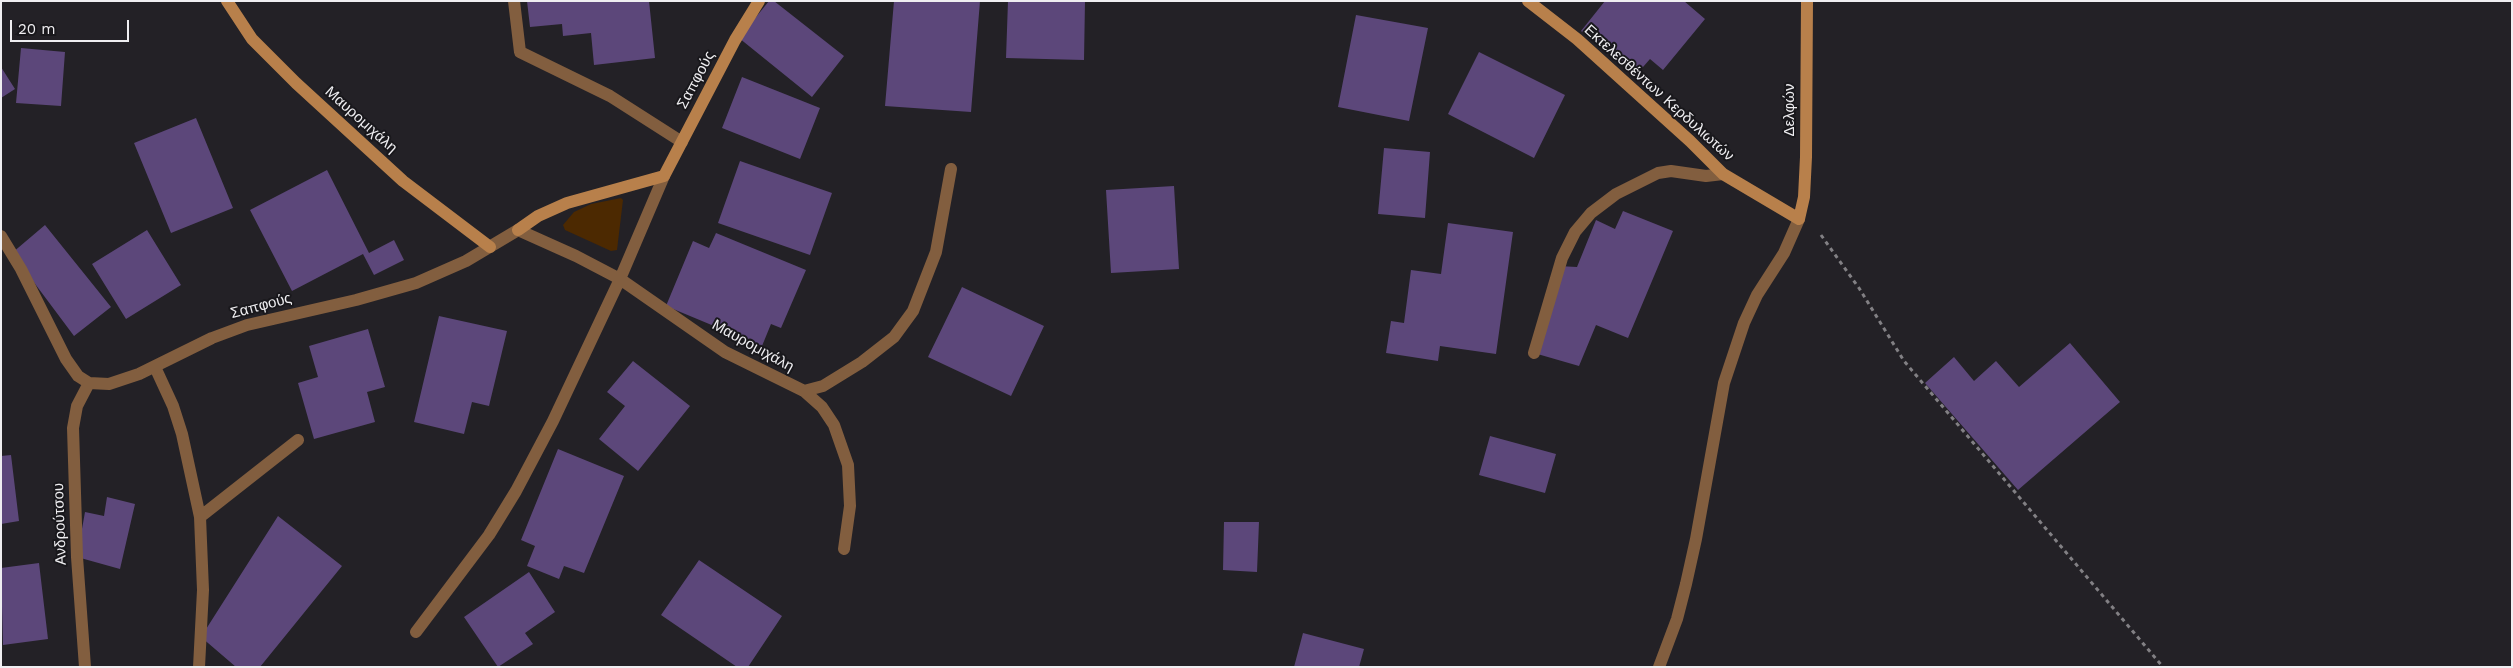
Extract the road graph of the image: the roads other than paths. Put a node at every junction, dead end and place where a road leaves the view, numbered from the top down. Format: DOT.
graph roads {
  1 [pos="227,1"];
  2 [pos="514,1"];
  3 [pos="759,1"];
  4 [pos="1528,1"];
  5 [pos="1807,1"];
  6 [pos="682,142"];
  7 [pos="951,168"];
  8 [pos="1723,174"];
  9 [pos="664,176"];
  10 [pos="1799,219"];
  11 [pos="518,230"];
  12 [pos="1,236"];
  13 [pos="490,247"];
  14 [pos="620,279"];
  15 [pos="1534,353"];
  16 [pos="155,367"];
  17 [pos="89,383"];
  18 [pos="804,391"];
  19 [pos="298,440"];
  20 [pos="200,517"];
  21 [pos="844,549"];
  22 [pos="416,632"];
  23 [pos="85,667"];
  24 [pos="199,667"];
  25 [pos="1658,667"];
  1 -- 13 [label="street, Μαυρομιχάλη"];
  2 -- 6 [label="street"];
  3 -- 6 [label="street, Σαπφούς"];
  4 -- 8 [label="street, Εκτελεσθέντων Κερδυλιωτών"];
  5 -- 10 [label="street, Δελφών"];
  6 -- 9 [label="street, Σαπφούς"];
  7 -- 18 [label="street, Μαυρομιχάλη"];
  8 -- 10 [label="street, Εκτελεσθέντων Κερδυλιωτών"];
  8 -- 15 [label="street"];
  9 -- 11 [label="street, Σαπφούς"];
  9 -- 14 [label="street, Σαπφούς"];
  10 -- 25 [label="street"];
  11 -- 13 [label="street, Σαπφούς"];
  11 -- 14 [label="street, Μαυρομιχάλη"];
  12 -- 17 [label="street"];
  13 -- 16 [label="street, Σαπφούς"];
  14 -- 18 [label="street, Μαυρομιχάλη"];
  14 -- 22 [label="street, Σαπφούς"];
  16 -- 17 [label="street"];
  16 -- 20 [label="street"];
  17 -- 23 [label="street, Ανδρούτσου"];
  18 -- 21 [label="street"];
  19 -- 20 [label="street"];
  20 -- 24 [label="street"];
}
